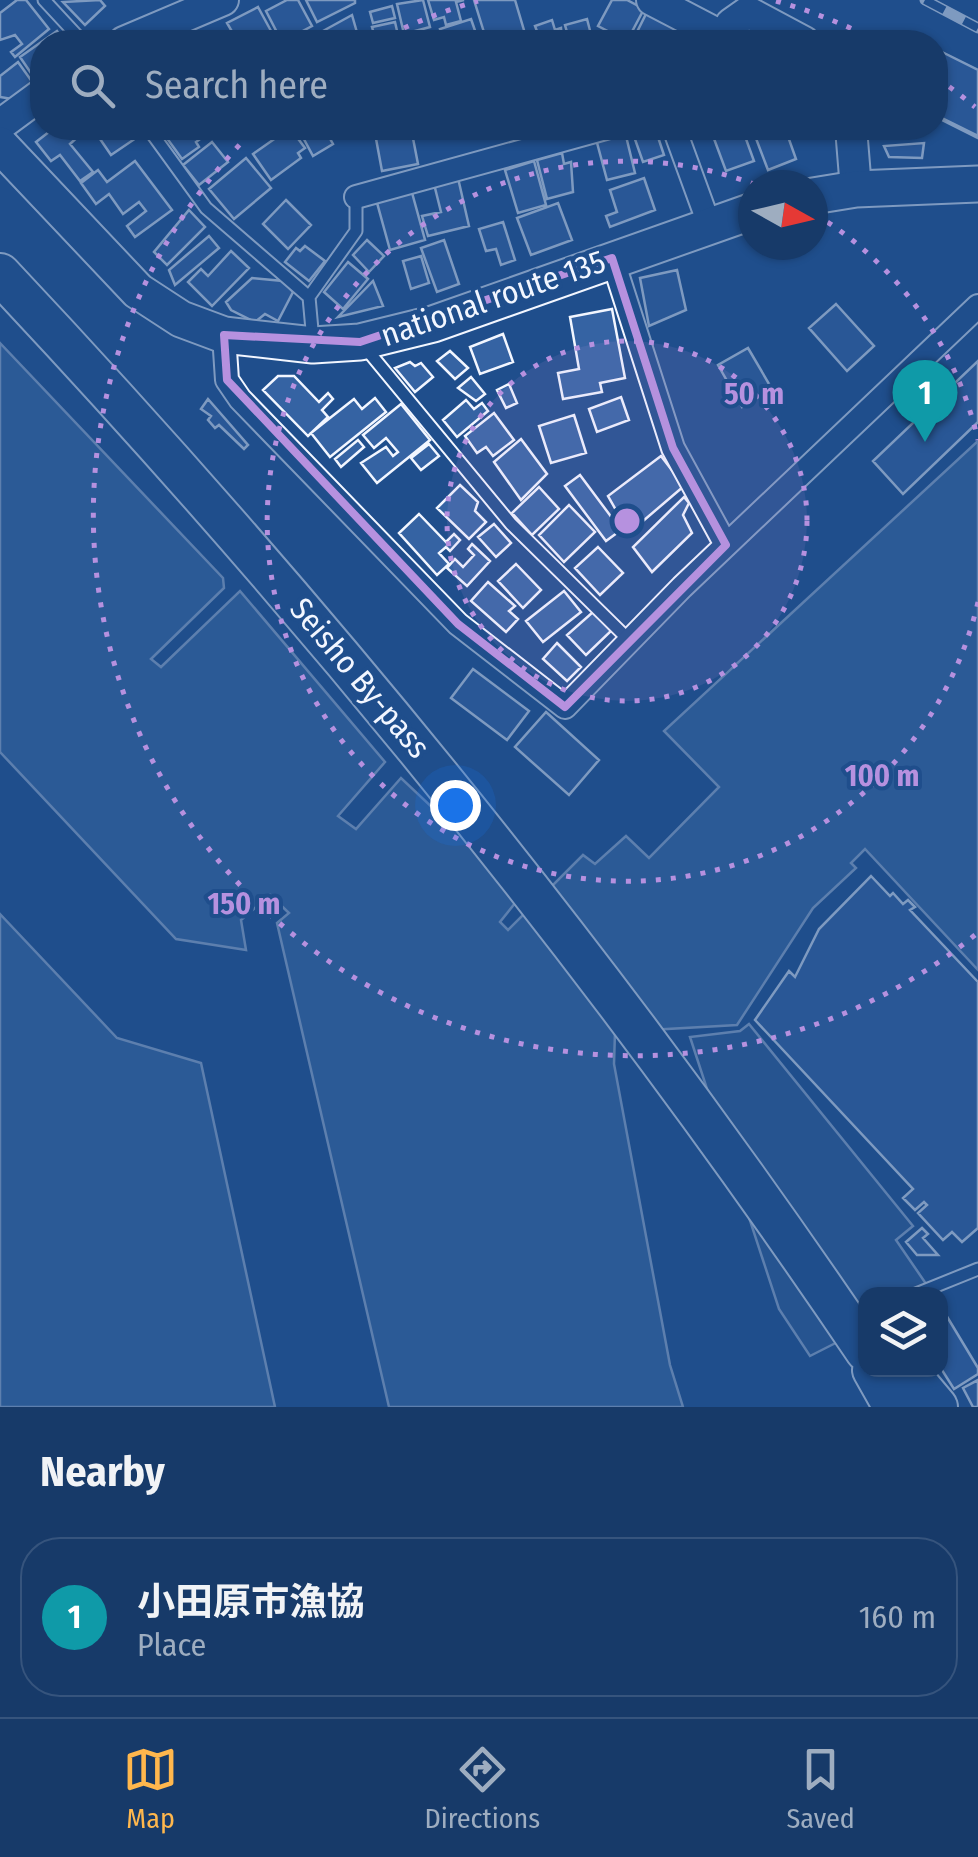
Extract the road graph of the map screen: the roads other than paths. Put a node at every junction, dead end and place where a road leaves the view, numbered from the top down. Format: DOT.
graph roads {
  1 [pos="44,0"];
  2 [pos="224,0"];
  3 [pos="652,0"];
  4 [pos="73,30"];
  5 [pos="153,30"];
  6 [pos="701,30"];
  7 [pos="721,30"];
  8 [pos="782,30"];
  9 [pos="30,103"];
  10 [pos="0,125"];
  11 [pos="157,140"];
  12 [pos="563,140"];
  13 [pos="678,140"];
  14 [pos="852,140"];
  15 [pos="0,146"];
  16 [pos="978,184"];
  17 [pos="856,189"];
  18 [pos="828,194"];
  19 [pos="356,197"];
  20 [pos="738,216"];
  21 [pos="710,224"];
  22 [pos="0,252"];
  23 [pos="612,258"];
  24 [pos="0,274"];
  25 [pos="309,297"];
  26 [pos="978,306"];
  27 [pos="224,335"];
  28 [pos="360,342"];
  29 [pos="313,346"];
  30 [pos="726,546"];
  31 [pos="630,641"];
  32 [pos="978,1269"];
  33 [pos="933,1287"];
  34 [pos="855,1314"];
  35 [pos="879,1377"];
  36 [pos="880,1377"];
  37 [pos="901,1377"];
  38 [pos="912,1377"];
  39 [pos="894,1407"];
  40 [pos="904,1407"];
  41 [pos="921,1407"];
  42 [pos="937,1407"];
  1 -- 4 [label="lane"];
  2 -- 5 [label="main road"];
  3 -- 6 [label="main road"];
  7 -- 8 [label="main road"];
  9 -- 10 [label="main road"];
  11 -- 25 [label="lane"];
  12 -- 19 [label="street"];
  13 -- 21 [label="street"];
  14 -- 17 [label="main road"];
  15 -- 27 [label="highway, national route 135"];
  16 -- 17 [label="highway"];
  17 -- 18 [label="highway"];
  19 -- 25 [label="lane"];
  20 -- 21 [label="highway, national route 135"];
  21 -- 23 [label="highway, national route 135"];
  22 -- 34 [label="highway, Seisho By-pass"];
  23 -- 28 [label="highway, national route 135"];
  23 -- 30 [label="street"];
  24 -- 34 [label="highway, Seisho By-pass"];
  25 -- 29 [label="lane"];
  26 -- 30 [label="street"];
  27 -- 29 [label="highway, national route 135"];
  27 -- 31 [label="street"];
  28 -- 29 [label="highway, national route 135"];
  28 -- 31 [label="lane"];
  30 -- 31 [label="street"];
  32 -- 33 [label="lane"];
  35 -- 39 [label="highway"];
  36 -- 40 [label="highway"];
  37 -- 41 [label="highway"];
  38 -- 42 [label="highway"];
}
